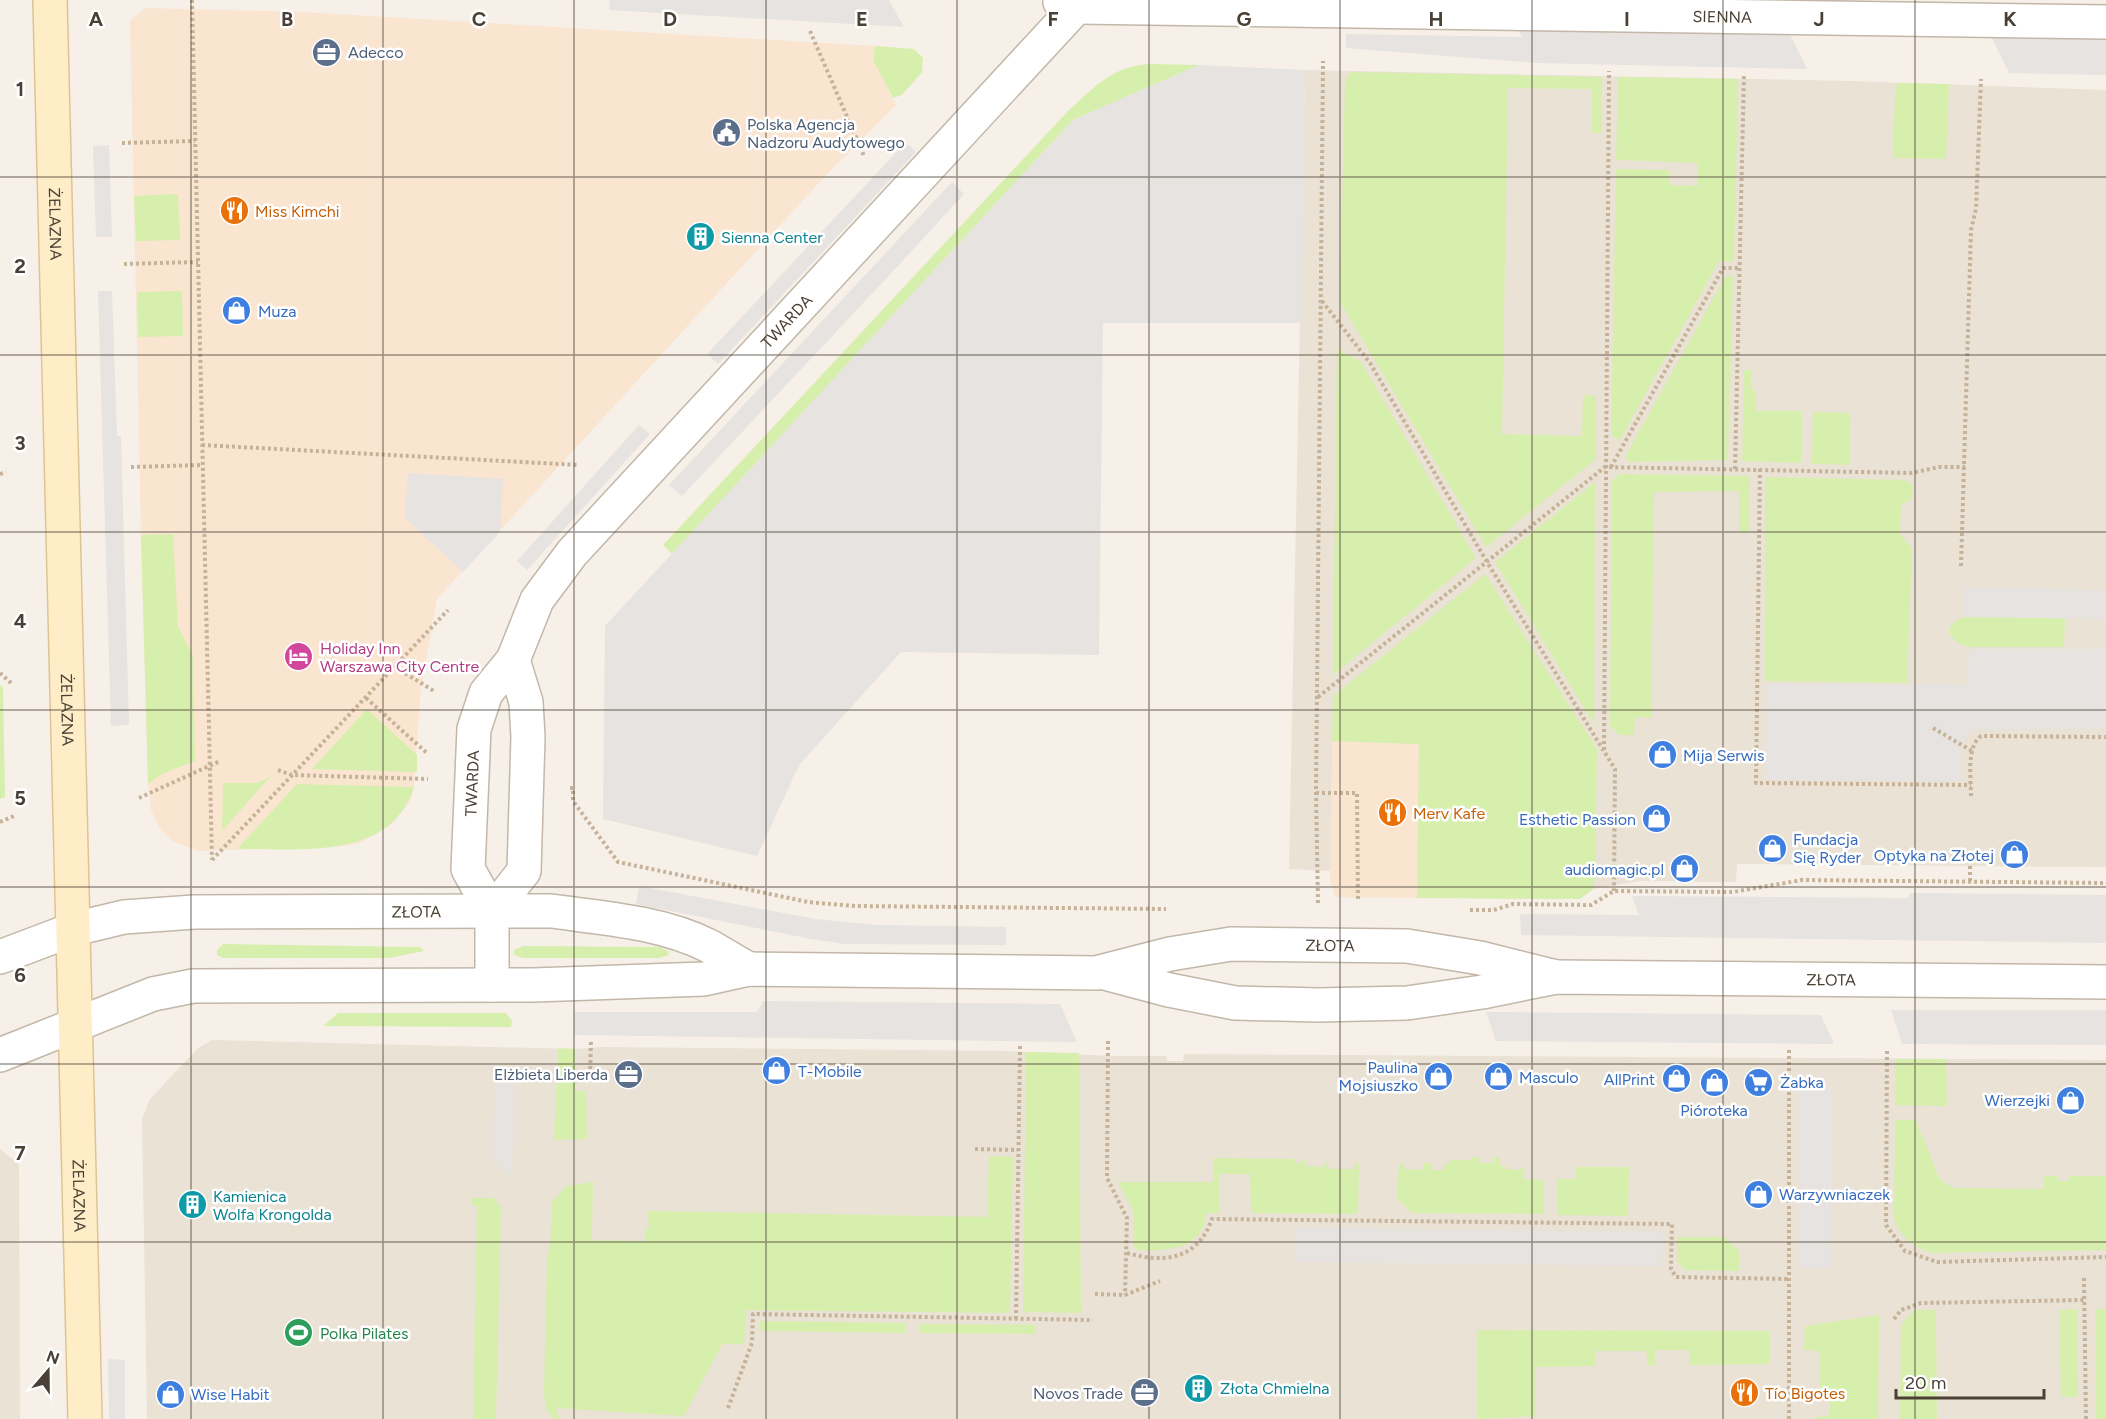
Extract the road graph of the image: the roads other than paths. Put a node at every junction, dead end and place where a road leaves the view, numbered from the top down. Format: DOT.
graph roads {
  1 [pos="50,0"];
  2 [pos="1071,2"];
  3 [pos="2106,22"];
  4 [pos="513,660"];
  5 [pos="492,912"];
  6 [pos="74,929"];
  7 [pos="0,957"];
  8 [pos="749,969"];
  9 [pos="1105,973"];
  10 [pos="1556,977"];
  11 [pos="2106,982"];
  12 [pos="492,985"];
  13 [pos="76,1024"];
  14 [pos="0,1055"];
  15 [pos="85,1419"];
  1 -- 6 [label="street, ŻELAZNA"];
  2 -- 3 [label="street, SIENNA"];
  2 -- 4 [label="street, TWARDA"];
  4 -- 5 [label="street"];
  4 -- 5 [label="street, TWARDA"];
  5 -- 6 [label="street, ZŁOTA"];
  5 -- 8 [label="street, ZŁOTA"];
  5 -- 12 [label="street, TWARDA"];
  6 -- 7 [label="street"];
  6 -- 13 [label="street, ŻELAZNA"];
  8 -- 9 [label="street, ZŁOTA"];
  8 -- 12 [label="street, ZŁOTA"];
  9 -- 10 [label="street, ZŁOTA"];
  9 -- 10 [label="street, ZŁOTA"];
  10 -- 11 [label="street, ZŁOTA"];
  12 -- 13 [label="street, ZŁOTA"];
  13 -- 14 [label="street"];
  13 -- 15 [label="street, ŻELAZNA"];
}
